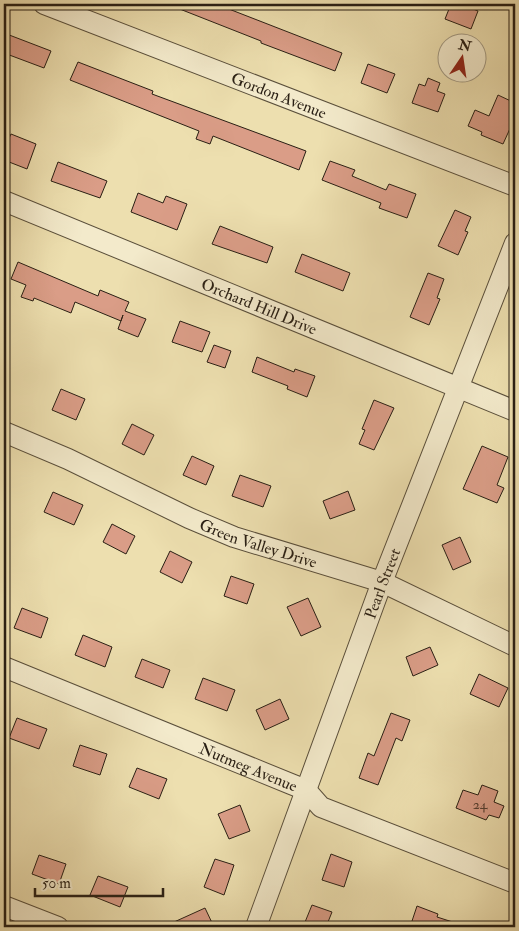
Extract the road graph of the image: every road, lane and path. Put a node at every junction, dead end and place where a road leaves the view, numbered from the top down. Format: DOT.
graph roads {
  1 [pos="44,4"];
  2 [pos="515,186"];
  3 [pos="4,202"];
  4 [pos="515,243"];
  5 [pos="457,388"];
  6 [pos="515,411"];
  7 [pos="4,432"];
  8 [pos="382,582"];
  9 [pos="515,646"];
  10 [pos="4,667"];
  11 [pos="306,790"];
  12 [pos="515,883"];
  13 [pos="4,906"];
  14 [pos="58,927"];
  15 [pos="256,927"];
  1 -- 2 [label="street, Gordon Avenue"];
  3 -- 5 [label="street, Orchard Hill Drive"];
  4 -- 5 [label="street, Pearl Street"];
  5 -- 6 [label="street, Orchard Hill Drive"];
  5 -- 8 [label="street, Pearl Street"];
  7 -- 8 [label="street, Green Valley Drive"];
  8 -- 9 [label="street, Green Valley Drive"];
  8 -- 11 [label="street, Pearl Street"];
  10 -- 11 [label="street, Nutmeg Avenue"];
  11 -- 12 [label="street, Nutmeg Avenue"];
  11 -- 15 [label="street, Pearl Street"];
  13 -- 14 [label="street"];
}
